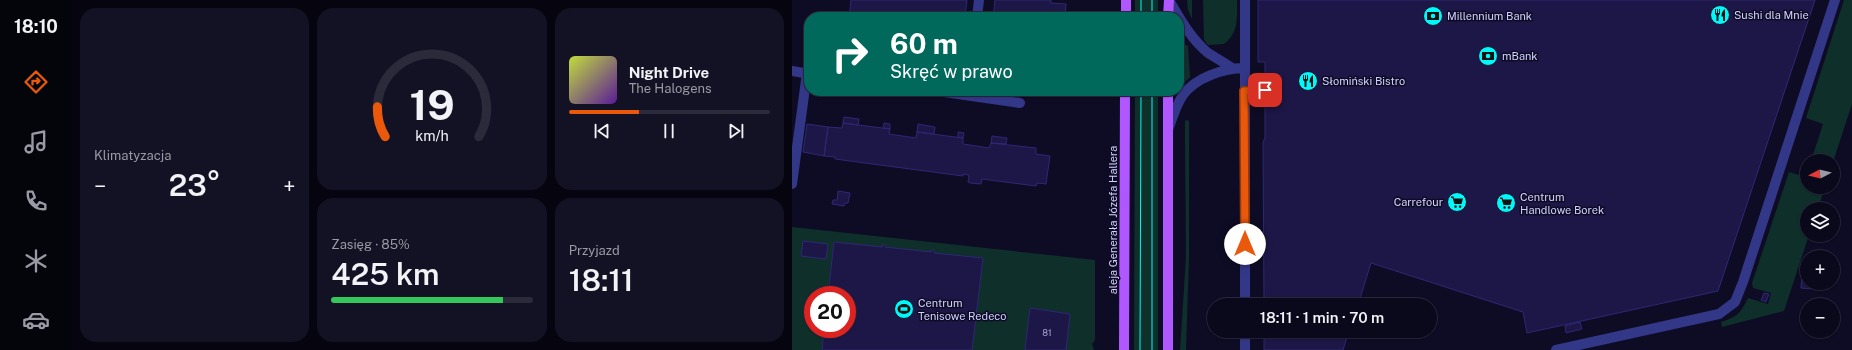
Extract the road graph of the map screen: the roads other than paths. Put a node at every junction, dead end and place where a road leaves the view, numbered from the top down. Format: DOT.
graph roads {
  1 [pos="979,0"];
  2 [pos="1126,0"];
  3 [pos="1169,0"];
  4 [pos="1245,0"];
  5 [pos="1835,0"];
  6 [pos="978,12"];
  7 [pos="1126,12"];
  8 [pos="1168,12"];
  9 [pos="1176,12"];
  10 [pos="1184,24"];
  11 [pos="1232,68"];
  12 [pos="1244,68"];
  13 [pos="792,71"];
  14 [pos="804,73"];
  15 [pos="1265,90"];
  16 [pos="1244,91"];
  17 [pos="1184,94"];
  18 [pos="805,96"];
  19 [pos="984,96"];
  20 [pos="1125,96"];
  21 [pos="1168,96"];
  22 [pos="1182,96"];
  23 [pos="1020,103"];
  24 [pos="1168,130"];
  25 [pos="792,184"];
  26 [pos="1245,298"];
  27 [pos="1245,338"];
  28 [pos="1124,350"];
  29 [pos="1168,350"];
  30 [pos="1245,350"];
  31 [pos="1556,350"];
  1 -- 6 [label="street"];
  2 -- 7 [label="main road"];
  3 -- 8 [label="main road"];
  3 -- 9 [label="street"];
  4 -- 12 [label="street"];
  5 -- 31 [label="street"];
  10 -- 11 [label="street"];
  11 -- 12 [label="street"];
  11 -- 17 [label="street"];
  12 -- 16 [label="street"];
  13 -- 14 [label="street"];
  15 -- 16 [label="street"];
  16 -- 26 [label="street"];
  18 -- 25 [label="street"];
  19 -- 23 [label="street"];
  20 -- 28 [label="main road, aleja Generała Józefa Hallera"];
  21 -- 24 [label="main road"];
  22 -- 24 [label="street"];
  24 -- 29 [label="main road"];
  27 -- 30 [label="street"];
}
